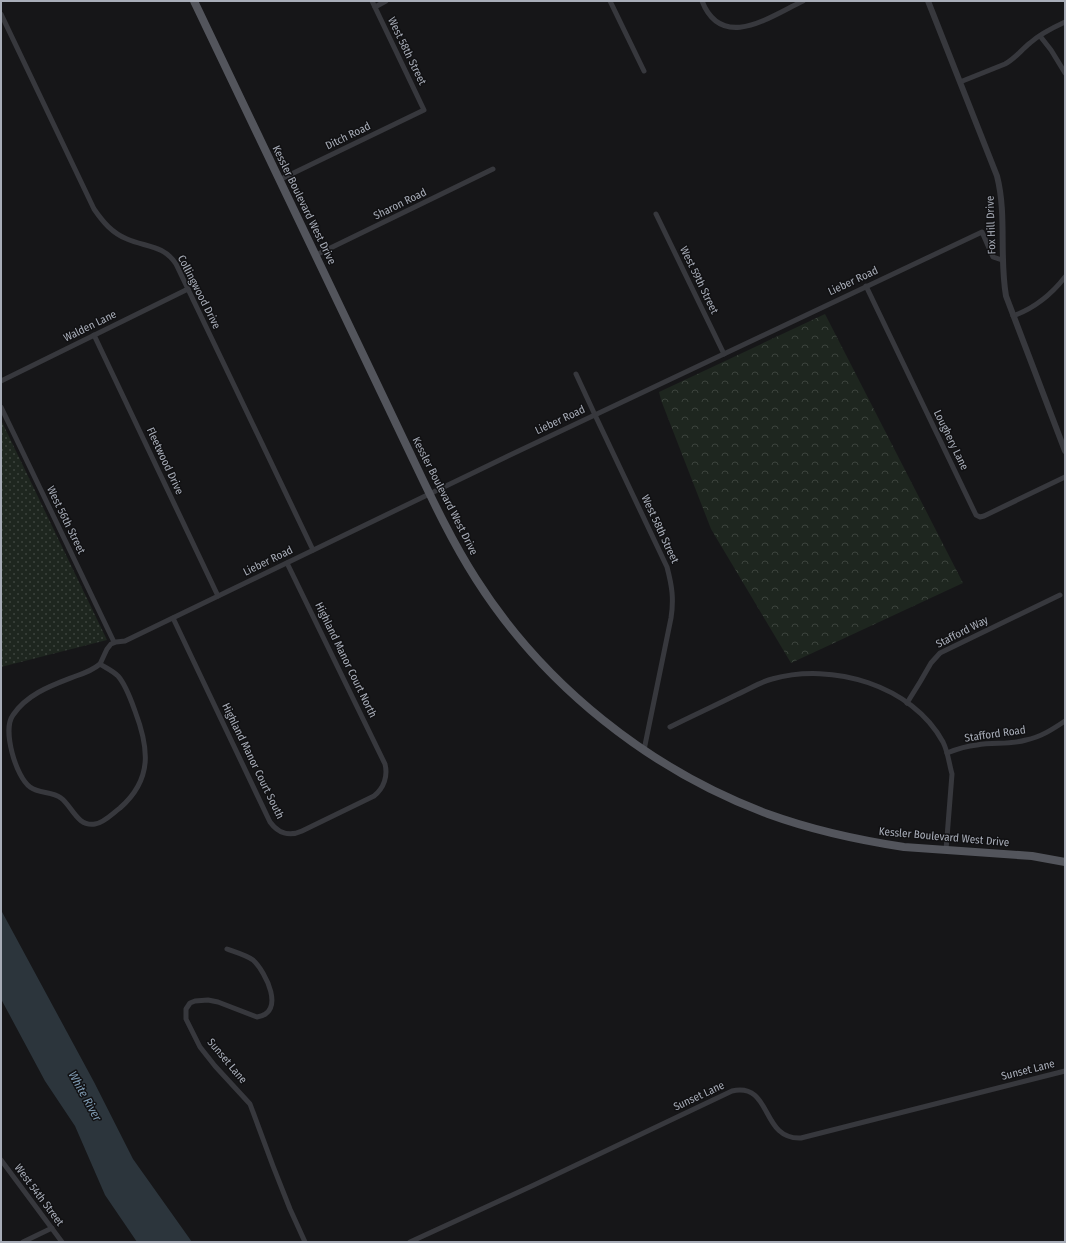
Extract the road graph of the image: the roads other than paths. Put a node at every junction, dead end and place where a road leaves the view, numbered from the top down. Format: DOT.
graph roads {
  1 [pos="194,1"];
  2 [pos="372,1"];
  3 [pos="386,1"];
  4 [pos="610,1"];
  5 [pos="702,1"];
  6 [pos="803,1"];
  7 [pos="928,1"];
  8 [pos="375,7"];
  9 [pos="1,14"];
  10 [pos="1065,22"];
  11 [pos="1040,36"];
  12 [pos="644,72"];
  13 [pos="1065,73"];
  14 [pos="960,82"];
  15 [pos="424,110"];
  16 [pos="493,169"];
  17 [pos="279,180"];
  18 [pos="656,214"];
  19 [pos="316,255"];
  20 [pos="1002,260"];
  21 [pos="1065,277"];
  22 [pos="866,286"];
  23 [pos="188,289"];
  24 [pos="1013,316"];
  25 [pos="94,335"];
  26 [pos="724,354"];
  27 [pos="576,374"];
  28 [pos="1,381"];
  29 [pos="1,407"];
  30 [pos="595,416"];
  31 [pos="1065,451"];
  32 [pos="1065,477"];
  33 [pos="429,494"];
  34 [pos="312,550"];
  35 [pos="287,562"];
  36 [pos="1060,595"];
  37 [pos="218,596"];
  38 [pos="173,618"];
  39 [pos="114,642"];
  40 [pos="100,664"];
  41 [pos="907,703"];
  42 [pos="1065,721"];
  43 [pos="670,727"];
  44 [pos="644,750"];
  45 [pos="947,753"];
  46 [pos="386,766"];
  47 [pos="946,850"];
  48 [pos="1065,862"];
  49 [pos="227,950"];
  50 [pos="1065,1071"];
  51 [pos="1,1160"];
  52 [pos="52,1228"];
  53 [pos="23,1242"];
  54 [pos="62,1242"];
  55 [pos="305,1242"];
  56 [pos="410,1242"];
  1 -- 17 [label="main road, Kessler Boulevard West Drive"];
  2 -- 8 [label="street, West 58th Street"];
  3 -- 8 [label="street"];
  4 -- 12 [label="street"];
  5 -- 6 [label="street"];
  7 -- 14 [label="street, Fox Hill Drive"];
  8 -- 15 [label="street, West 58th Street"];
  9 -- 23 [label="street, Collingwood Drive"];
  10 -- 11 [label="street"];
  11 -- 13 [label="street"];
  11 -- 14 [label="street"];
  14 -- 20 [label="street, Fox Hill Drive"];
  15 -- 17 [label="street, Ditch Road"];
  16 -- 19 [label="street, Sharon Road"];
  17 -- 19 [label="main road, Kessler Boulevard West Drive"];
  18 -- 26 [label="street, West 59th Street"];
  19 -- 33 [label="main road, Kessler Boulevard West Drive"];
  20 -- 22 [label="street, Lieber Road"];
  20 -- 24 [label="street, Fox Hill Drive"];
  21 -- 24 [label="street"];
  22 -- 26 [label="street, Lieber Road"];
  22 -- 32 [label="street, Loughery Lane"];
  23 -- 25 [label="street, Walden Lane"];
  23 -- 34 [label="street, Collingwood Drive"];
  24 -- 31 [label="street, Fox Hill Drive"];
  25 -- 28 [label="street, Walden Lane"];
  25 -- 37 [label="street, Fleetwood Drive"];
  26 -- 30 [label="street, Lieber Road"];
  27 -- 30 [label="street, West 58th Street"];
  29 -- 39 [label="street, West 56th Street"];
  30 -- 33 [label="street, Lieber Road"];
  30 -- 44 [label="street, West 58th Street"];
  33 -- 34 [label="street, Lieber Road"];
  33 -- 44 [label="main road, Kessler Boulevard West Drive"];
  34 -- 35 [label="street, Lieber Road"];
  35 -- 37 [label="street, Lieber Road"];
  35 -- 46 [label="street, Highland Manor Court North"];
  36 -- 41 [label="street, Stafford Way"];
  37 -- 38 [label="street, Lieber Road"];
  38 -- 39 [label="street, Lieber Road"];
  38 -- 46 [label="street, Highland Manor Court South"];
  39 -- 40 [label="street"];
  40 -- 40 [label="street"];
  41 -- 43 [label="street"];
  41 -- 45 [label="street"];
  42 -- 45 [label="street, Stafford Road"];
  44 -- 47 [label="main road, Kessler Boulevard West Drive"];
  45 -- 47 [label="street"];
  47 -- 48 [label="main road, Kessler Boulevard West Drive"];
  49 -- 55 [label="street, Sunset Lane"];
  50 -- 56 [label="street, Sunset Lane"];
  51 -- 52 [label="street, West 54th Street"];
  52 -- 53 [label="street"];
  52 -- 54 [label="street, West 54th Street"];
}
